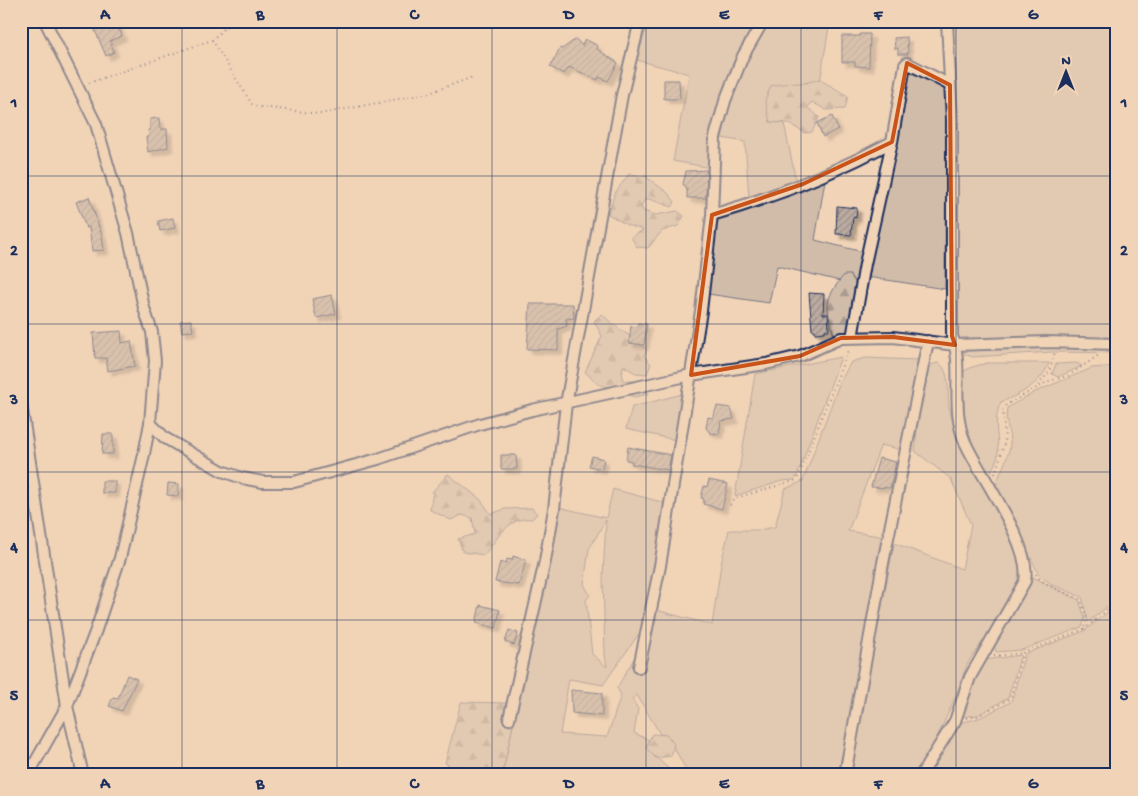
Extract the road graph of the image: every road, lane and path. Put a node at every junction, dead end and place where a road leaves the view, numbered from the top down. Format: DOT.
graph roads {
  1 [pos="45,21"];
  2 [pos="232,21"];
  3 [pos="640,21"];
  4 [pos="763,21"];
  5 [pos="947,21"];
  6 [pos="212,40"];
  7 [pos="473,77"];
  8 [pos="950,85"];
  9 [pos="77,87"];
  10 [pos="892,142"];
  11 [pos="712,215"];
  12 [pos="852,338"];
  13 [pos="928,341"];
  14 [pos="1057,343"];
  15 [pos="1115,344"];
  16 [pos="955,345"];
  17 [pos="691,375"];
  18 [pos="1036,387"];
  19 [pos="21,403"];
  20 [pos="566,404"];
  21 [pos="150,423"];
  22 [pos="991,493"];
  23 [pos="730,505"];
  24 [pos="1025,556"];
  25 [pos="1117,602"];
  26 [pos="1084,629"];
  27 [pos="1023,653"];
  28 [pos="979,658"];
  29 [pos="639,667"];
  30 [pos="67,706"];
  31 [pos="509,719"];
  32 [pos="955,721"];
  33 [pos="28,775"];
  34 [pos="83,775"];
  35 [pos="845,775"];
  36 [pos="922,775"];
  1 -- 9 [label="street"];
  2 -- 6 [label="path"];
  3 -- 20 [label="street"];
  4 -- 11 [label="street"];
  5 -- 8 [label="street"];
  6 -- 7 [label="path"];
  6 -- 9 [label="path"];
  8 -- 10 [label="street"];
  8 -- 16 [label="street"];
  9 -- 21 [label="street"];
  10 -- 11 [label="street"];
  10 -- 12 [label="street"];
  11 -- 17 [label="street"];
  12 -- 13 [label="street"];
  12 -- 17 [label="street"];
  12 -- 23 [label="path"];
  13 -- 16 [label="street"];
  13 -- 35 [label="street"];
  14 -- 15 [label="street"];
  14 -- 16 [label="street"];
  14 -- 18 [label="path"];
  15 -- 18 [label="path"];
  16 -- 22 [label="street"];
  17 -- 20 [label="street"];
  17 -- 29 [label="street"];
  18 -- 22 [label="path"];
  19 -- 30 [label="street"];
  20 -- 21 [label="street"];
  20 -- 31 [label="street"];
  21 -- 30 [label="street"];
  22 -- 24 [label="street"];
  24 -- 26 [label="path"];
  24 -- 28 [label="street"];
  25 -- 26 [label="path"];
  26 -- 27 [label="path"];
  27 -- 28 [label="path"];
  27 -- 32 [label="path"];
  28 -- 32 [label="street"];
  30 -- 33 [label="street"];
  30 -- 34 [label="street"];
  32 -- 36 [label="street"];
}
